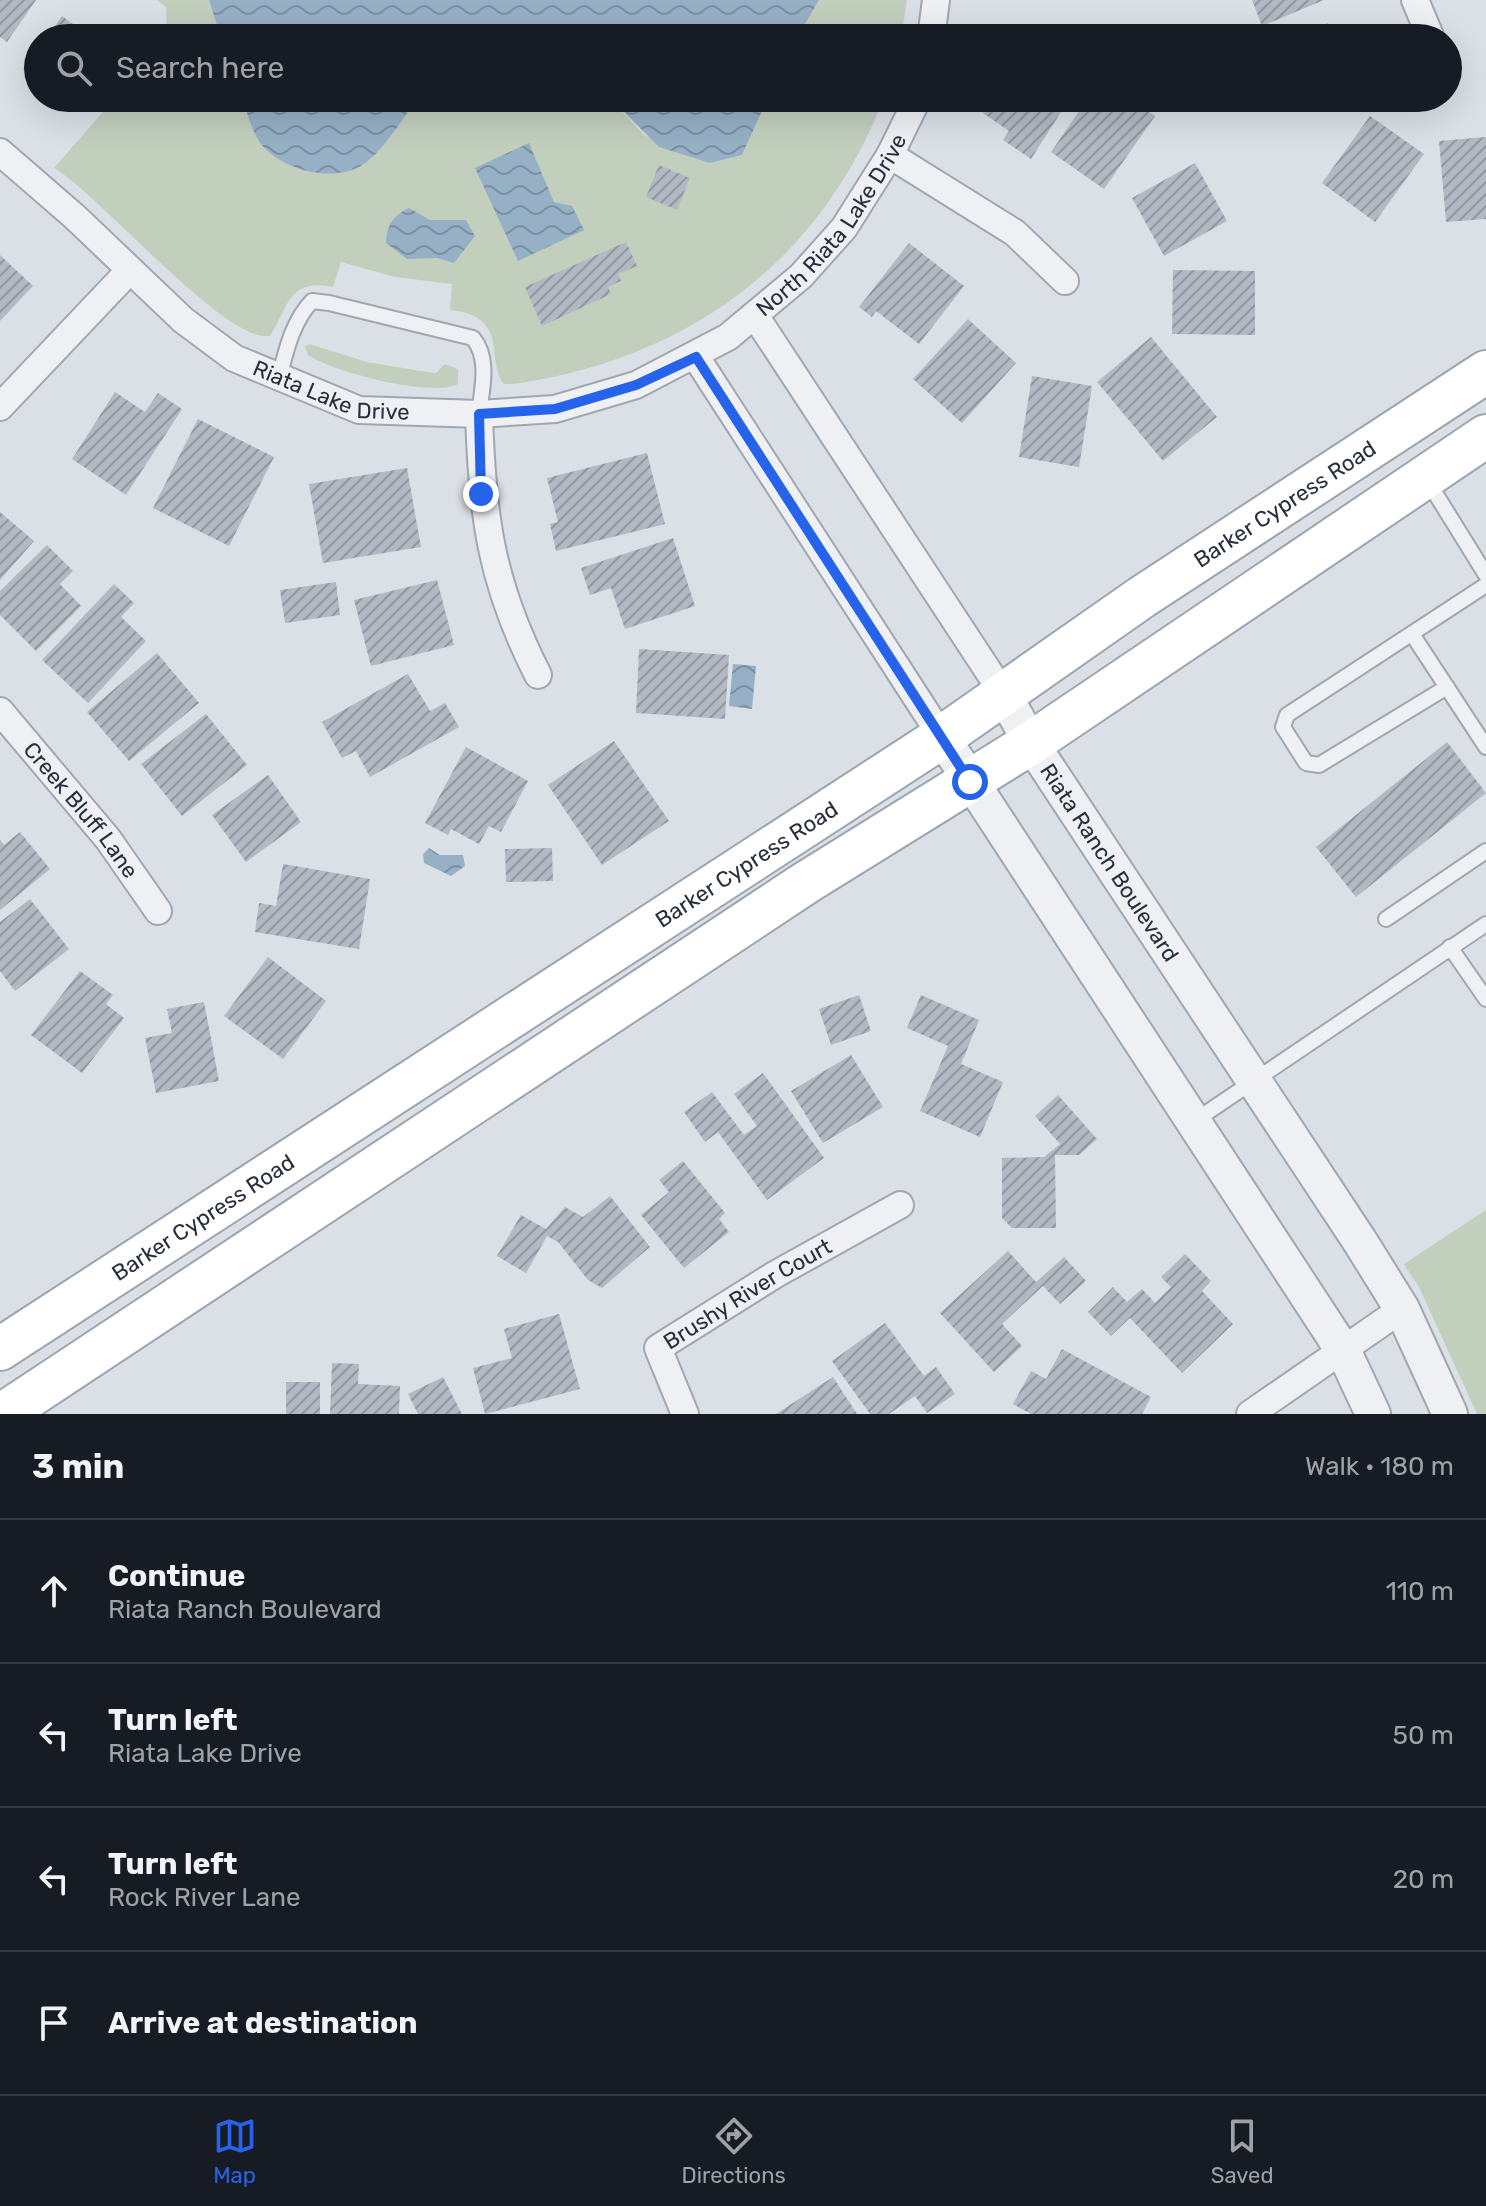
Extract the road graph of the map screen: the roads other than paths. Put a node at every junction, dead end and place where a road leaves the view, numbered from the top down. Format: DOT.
graph roads {
  1 [pos="936,0"];
  2 [pos="1415,0"];
  3 [pos="933,24"];
  4 [pos="1425,24"];
  5 [pos="911,112"];
  6 [pos="0,152"];
  7 [pos="890,155"];
  8 [pos="130,270"];
  9 [pos="1065,281"];
  10 [pos="756,317"];
  11 [pos="728,337"];
  12 [pos="696,357"];
  13 [pos="1486,372"];
  14 [pos="279,378"];
  15 [pos="0,407"];
  16 [pos="479,414"];
  17 [pos="1486,436"];
  18 [pos="1425,476"];
  19 [pos="1486,575"];
  20 [pos="1486,585"];
  21 [pos="1412,634"];
  22 [pos="538,675"];
  23 [pos="1447,687"];
  24 [pos="1004,695"];
  25 [pos="0,711"];
  26 [pos="942,737"];
  27 [pos="1031,743"];
  28 [pos="1486,747"];
  29 [pos="970,782"];
  30 [pos="1486,851"];
  31 [pos="158,911"];
  32 [pos="1386,919"];
  33 [pos="1486,924"];
  34 [pos="1450,947"];
  35 [pos="1486,999"];
  36 [pos="1255,1083"];
  37 [pos="1193,1122"];
  38 [pos="900,1205"];
  39 [pos="1402,1309"];
  40 [pos="0,1349"];
  41 [pos="1344,1352"];
  42 [pos="3,1414"];
  43 [pos="685,1414"];
  44 [pos="1250,1414"];
  45 [pos="1373,1414"];
  46 [pos="1450,1414"];
  1 -- 3 [label="street"];
  2 -- 4 [label="street"];
  5 -- 7 [label="street, North Riata Lake Drive"];
  6 -- 8 [label="street, Riata Lake Drive"];
  7 -- 9 [label="street"];
  7 -- 10 [label="street, North Riata Lake Drive"];
  8 -- 14 [label="street, Riata Lake Drive"];
  8 -- 15 [label="street"];
  10 -- 11 [label="street, North Riata Lake Drive"];
  10 -- 24 [label="street, Riata Ranch Boulevard"];
  11 -- 12 [label="street, Riata Lake Drive"];
  12 -- 16 [label="street, Riata Lake Drive"];
  12 -- 26 [label="street"];
  13 -- 24 [label="main road, Barker Cypress Road"];
  14 -- 16 [label="street, Riata Lake Drive"];
  14 -- 16 [label="lane"];
  16 -- 22 [label="street"];
  17 -- 18 [label="main road"];
  18 -- 19 [label="lane"];
  18 -- 27 [label="main road"];
  20 -- 21 [label="lane"];
  21 -- 23 [label="lane"];
  21 -- 23 [label="lane"];
  23 -- 28 [label="lane"];
  24 -- 26 [label="main road, Barker Cypress Road"];
  24 -- 27 [label="street, Riata Ranch Boulevard"];
  25 -- 31 [label="street, Creek Bluff Lane"];
  26 -- 29 [label="street"];
  26 -- 40 [label="main road, Barker Cypress Road"];
  27 -- 29 [label="main road"];
  27 -- 36 [label="street, Riata Ranch Boulevard"];
  29 -- 37 [label="street"];
  29 -- 42 [label="main road"];
  30 -- 32 [label="lane"];
  33 -- 34 [label="lane"];
  34 -- 35 [label="lane"];
  34 -- 36 [label="lane"];
  36 -- 37 [label="lane"];
  36 -- 39 [label="street, Riata Ranch Boulevard"];
  37 -- 41 [label="street"];
  38 -- 43 [label="street, Brushy River Court"];
  39 -- 41 [label="street"];
  39 -- 46 [label="street, Riata Ranch Boulevard"];
  41 -- 44 [label="street"];
  41 -- 45 [label="street"];
}
